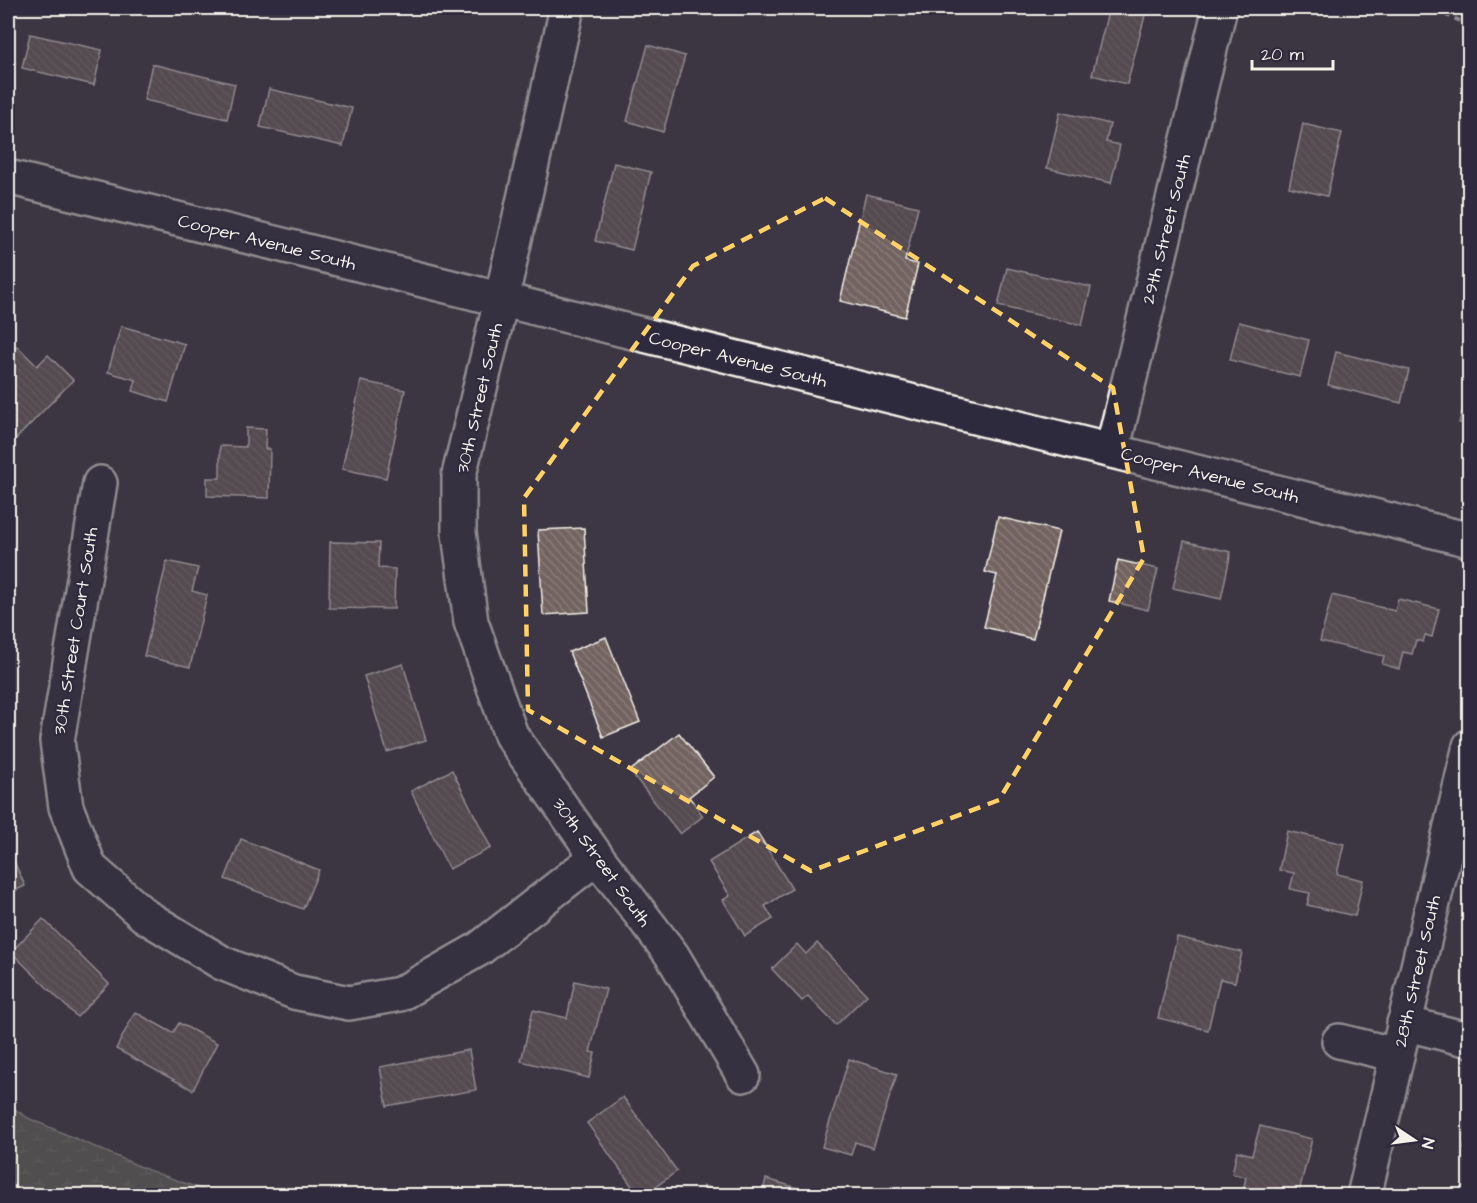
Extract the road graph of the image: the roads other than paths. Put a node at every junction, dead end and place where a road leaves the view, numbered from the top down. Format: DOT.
graph roads {
  1 [pos="567,8"];
  2 [pos="1220,8"];
  3 [pos="8,177"];
  4 [pos="501,301"];
  5 [pos="1112,451"];
  6 [pos="100,483"];
  7 [pos="1470,540"];
  8 [pos="1470,746"];
  9 [pos="597,857"];
  10 [pos="1404,1023"];
  11 [pos="1470,1040"];
  12 [pos="1338,1041"];
  13 [pos="1397,1055"];
  14 [pos="743,1076"];
  15 [pos="1364,1196"];
  1 -- 4 [label="street, 30th Street South"];
  2 -- 5 [label="street, 29th Street South"];
  3 -- 4 [label="street, Cooper Avenue South"];
  4 -- 5 [label="street, Cooper Avenue South"];
  4 -- 9 [label="street, 30th Street South"];
  5 -- 7 [label="street, Cooper Avenue South"];
  6 -- 9 [label="street, 30th Street Court South"];
  8 -- 10 [label="street, 28th Street South"];
  9 -- 14 [label="street, 30th Street South"];
  10 -- 11 [label="street"];
  10 -- 13 [label="street, 28th Street South"];
  12 -- 13 [label="street"];
  13 -- 15 [label="street, 28th Street South"];
}
